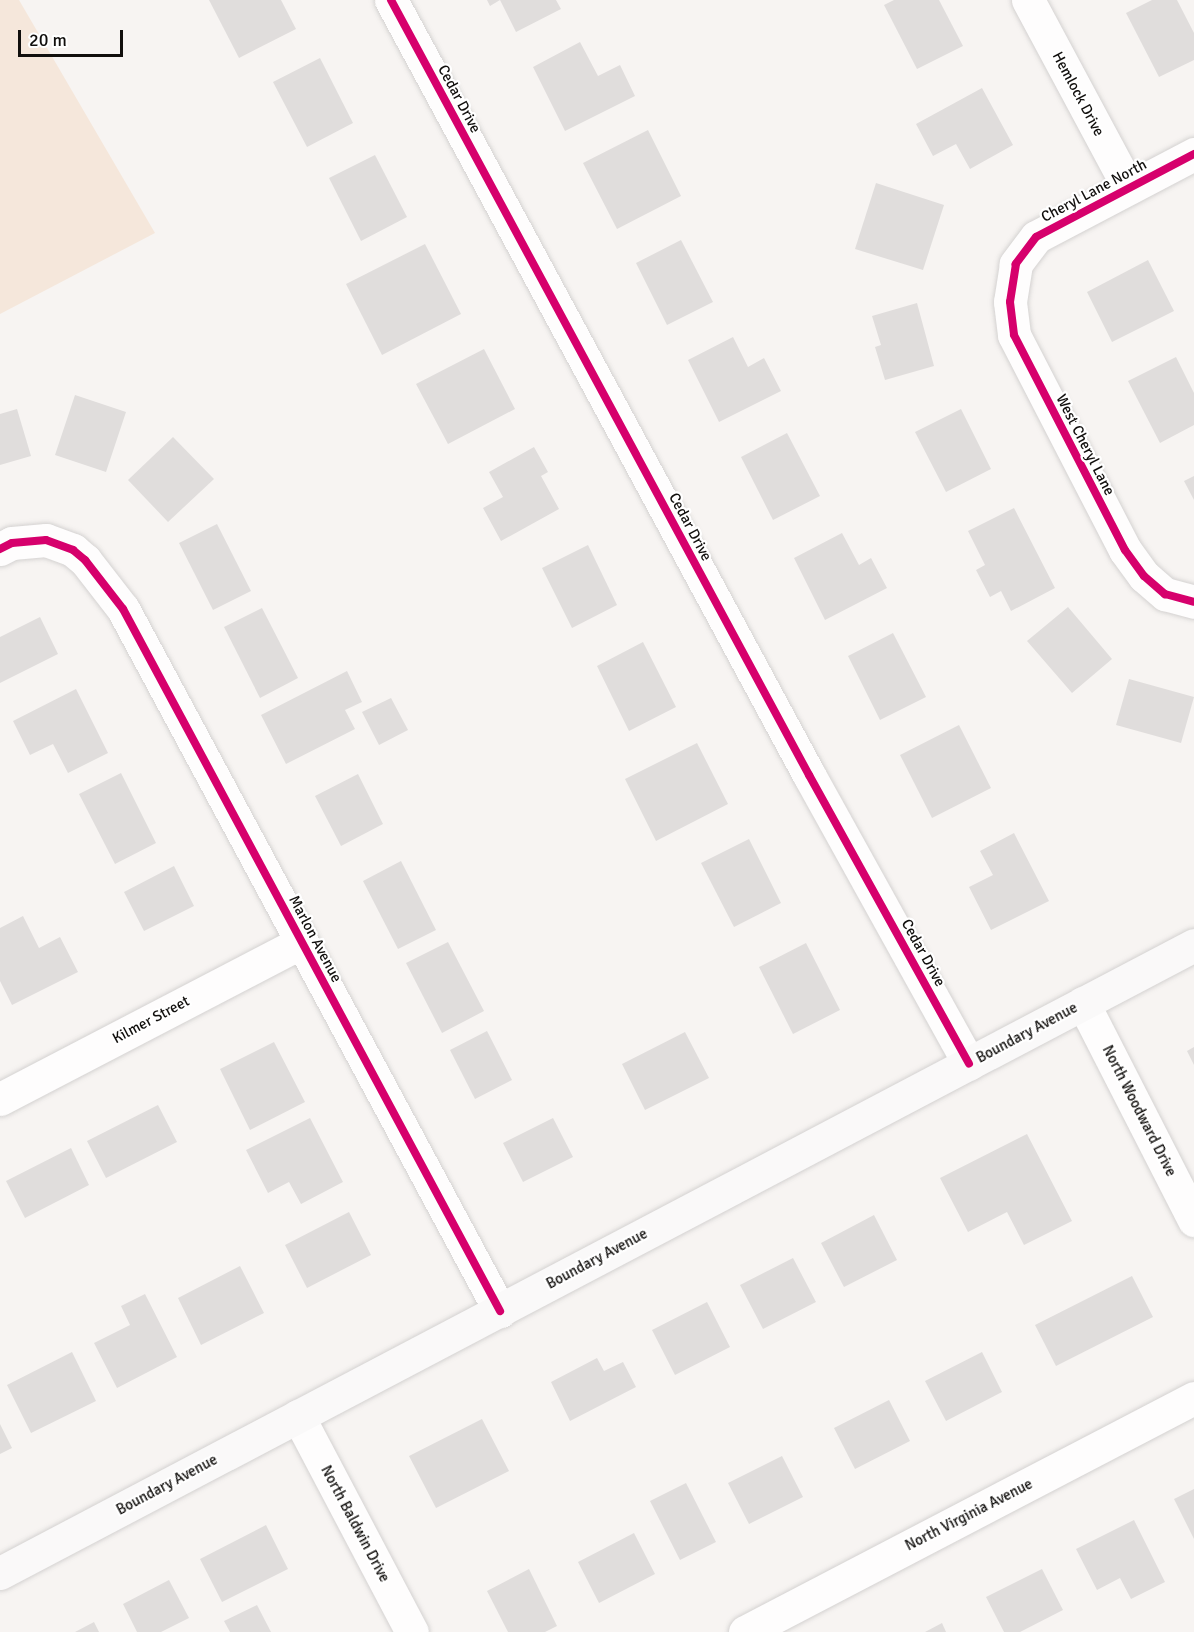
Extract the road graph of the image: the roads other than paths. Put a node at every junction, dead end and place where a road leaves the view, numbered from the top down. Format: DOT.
graph roads {
  1 [pos="391,0"];
  2 [pos="1028,0"];
  3 [pos="1194,154"];
  4 [pos="1129,188"];
  5 [pos="1016,264"];
  6 [pos="0,549"];
  7 [pos="1194,602"];
  8 [pos="301,942"];
  9 [pos="1194,945"];
  10 [pos="1083,1003"];
  11 [pos="969,1064"];
  12 [pos="0,1099"];
  13 [pos="1194,1220"];
  14 [pos="500,1311"];
  15 [pos="1194,1398"];
  16 [pos="298,1416"];
  17 [pos="0,1573"];
  18 [pos="412,1632"];
  19 [pos="744,1632"];
  1 -- 11 [label="street, Cedar Drive"];
  2 -- 4 [label="street, Hemlock Drive"];
  3 -- 4 [label="street, Cheryl Lane North"];
  4 -- 5 [label="street, Cheryl Lane North"];
  5 -- 7 [label="street, West Cheryl Lane"];
  6 -- 8 [label="street, Marlon Avenue"];
  8 -- 12 [label="street, Kilmer Street"];
  8 -- 14 [label="street, Marlon Avenue"];
  9 -- 10 [label="main road, Boundary Avenue"];
  10 -- 11 [label="main road, Boundary Avenue"];
  10 -- 13 [label="street, North Woodward Drive"];
  11 -- 14 [label="main road, Boundary Avenue"];
  14 -- 16 [label="main road, Boundary Avenue"];
  15 -- 19 [label="street, North Virginia Avenue"];
  16 -- 17 [label="main road, Boundary Avenue"];
  16 -- 18 [label="street, North Baldwin Drive"];
}
